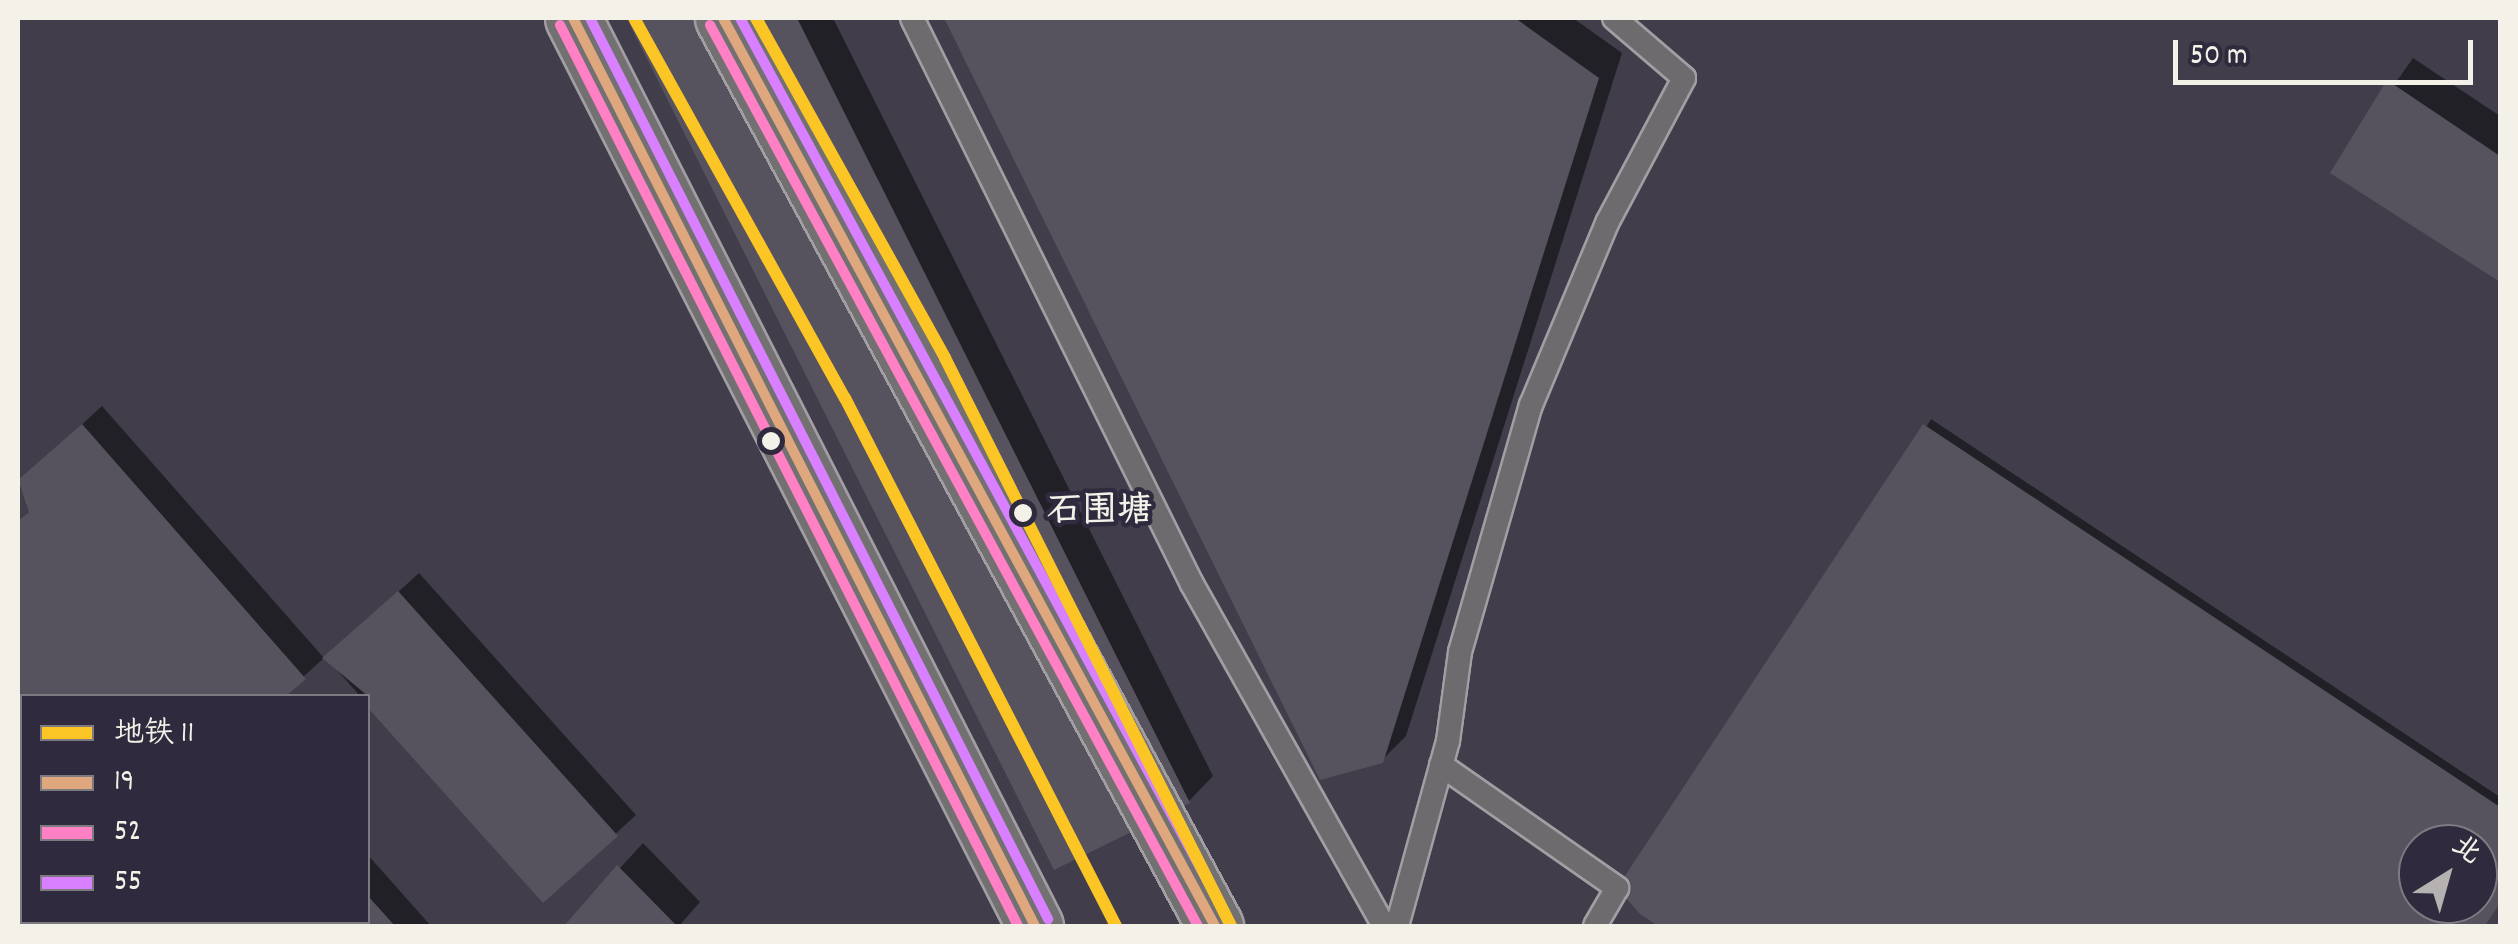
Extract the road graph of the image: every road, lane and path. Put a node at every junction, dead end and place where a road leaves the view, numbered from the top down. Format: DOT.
graph roads {
  1 [pos="573,18"];
  2 [pos="723,18"];
  3 [pos="912,18"];
  4 [pos="1614,18"];
  5 [pos="1441,765"];
  6 [pos="1035,926"];
  7 [pos="1214,926"];
  8 [pos="1384,926"];
  9 [pos="1397,926"];
  10 [pos="1594,926"];
  1 -- 6 [label="highway"];
  2 -- 7 [label="highway"];
  3 -- 8 [label="lane"];
  4 -- 5 [label="lane"];
  5 -- 9 [label="lane"];
  5 -- 10 [label="lane"];
}
